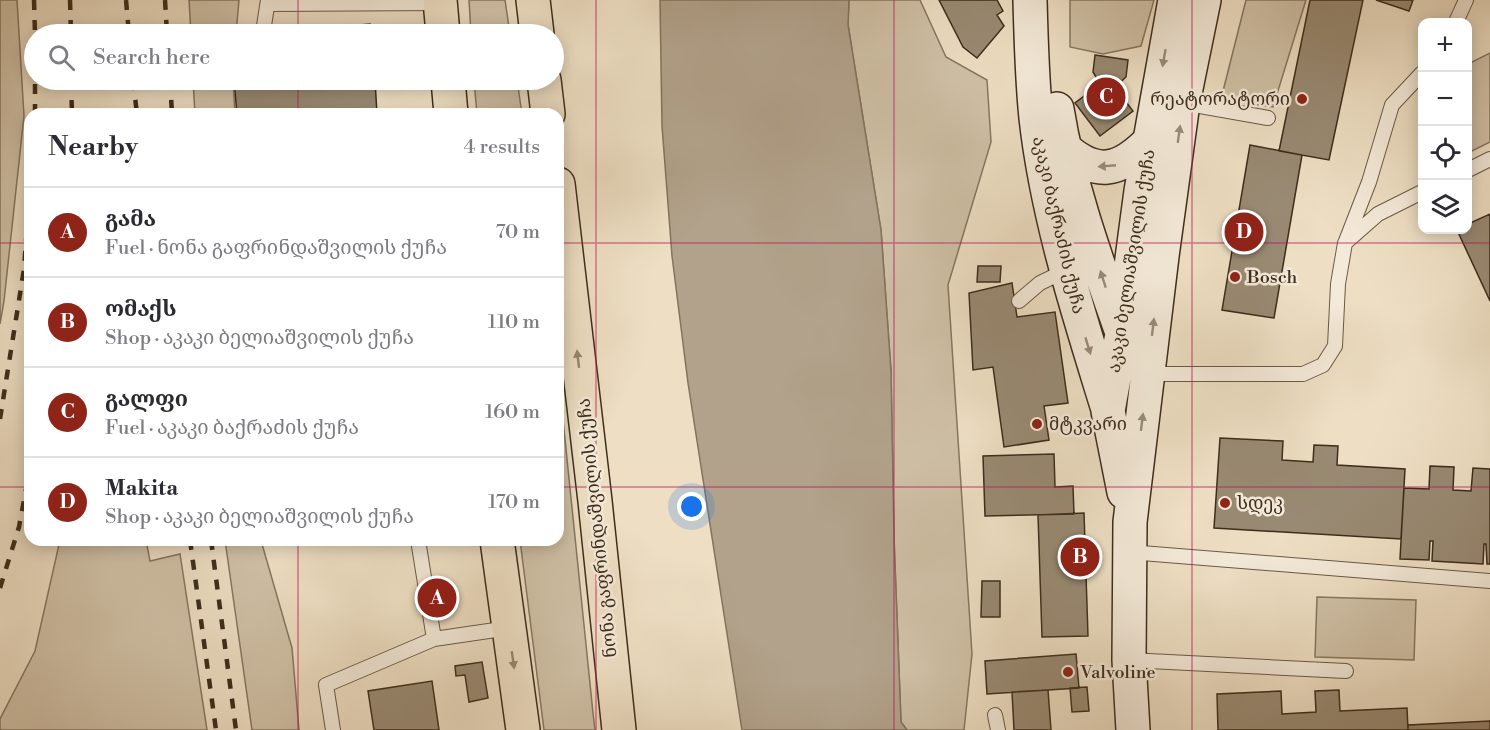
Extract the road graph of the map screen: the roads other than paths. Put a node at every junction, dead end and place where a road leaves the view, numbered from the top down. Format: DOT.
graph roads {
  1 [pos="533,0"];
  2 [pos="1030,0"];
  3 [pos="1048,0"];
  4 [pos="1175,0"];
  5 [pos="1204,0"];
  6 [pos="1466,0"];
  7 [pos="268,2"];
  8 [pos="441,13"];
  9 [pos="1458,18"];
  10 [pos="264,24"];
  11 [pos="536,24"];
  12 [pos="1418,77"];
  13 [pos="449,90"];
  14 [pos="545,90"];
  15 [pos="1183,103"];
  16 [pos="451,108"];
  17 [pos="547,108"];
  18 [pos="1268,118"];
  19 [pos="1149,142"];
  20 [pos="1063,147"];
  21 [pos="1490,159"];
  22 [pos="1472,168"];
  23 [pos="1418,194"];
  24 [pos="564,235"];
  25 [pos="1345,243"];
  26 [pos="1067,270"];
  27 [pos="1019,301"];
  28 [pos="1122,334"];
  29 [pos="1147,380"];
  30 [pos="1108,411"];
  31 [pos="1130,537"];
  32 [pos="419,546"];
  33 [pos="498,546"];
  34 [pos="1490,580"];
  35 [pos="509,628"];
  36 [pos="434,639"];
  37 [pos="1128,660"];
  38 [pos="1346,671"];
  39 [pos="994,715"];
  40 [pos="333,730"];
  41 [pos="523,730"];
  42 [pos="619,730"];
  43 [pos="998,730"];
  44 [pos="1133,730"];
  1 -- 11 [label="main road"];
  2 -- 26 [label="main road, აკაკი ბაქრაძის ქუჩა"];
  3 -- 20 [label="main road, აკაკი ბაქრაძის ქუჩა"];
  4 -- 19 [label="main road, აკაკი ბელიაშვილის ქუჩა, one-way"];
  5 -- 15 [label="main road, აკაკი ბელიაშვილის ქუჩა"];
  6 -- 9 [label="lane"];
  7 -- 8 [label="lane"];
  7 -- 10 [label="lane"];
  12 -- 25 [label="lane"];
  13 -- 16 [label="main road"];
  14 -- 17 [label="main road"];
  15 -- 18 [label="lane"];
  29 -- 15 [label="main road, აკაკი ბელიაშვილის ქუჩა, one-way"];
  19 -- 20 [label="main road, one-way"];
  19 -- 28 [label="main road, აკაკი ბელიაშვილის ქუჩა"];
  28 -- 20 [label="main road, აკაკი ბაქრაძის ქუჩა, one-way"];
  21 -- 22 [label="lane"];
  23 -- 25 [label="lane"];
  42 -- 24 [label="main road, ნონა გაფრინდაშვილის ქუჩა, one-way"];
  25 -- 29 [label="lane"];
  26 -- 27 [label="lane"];
  26 -- 30 [label="main road, აკაკი ბაქრაძის ქუჩა, one-way"];
  28 -- 29 [label="main road, აკაკი ბაქრაძის ქუჩა"];
  28 -- 30 [label="main road, აკაკი ბელიაშვილის ქუჩა"];
  31 -- 29 [label="main road, აკაკი ბელიაშვილის ქუჩა, one-way"];
  30 -- 31 [label="main road, აკაკი ბელიაშვილის ქუჩა"];
  31 -- 34 [label="lane"];
  31 -- 37 [label="main road, აკაკი ბელიაშვილის ქუჩა"];
  32 -- 36 [label="lane"];
  33 -- 35 [label="main road"];
  35 -- 36 [label="lane"];
  35 -- 41 [label="main road, one-way"];
  36 -- 40 [label="lane"];
  37 -- 38 [label="lane"];
  37 -- 44 [label="main road, აკაკი ბელიაშვილის ქუჩა"];
  39 -- 43 [label="lane"];
}
